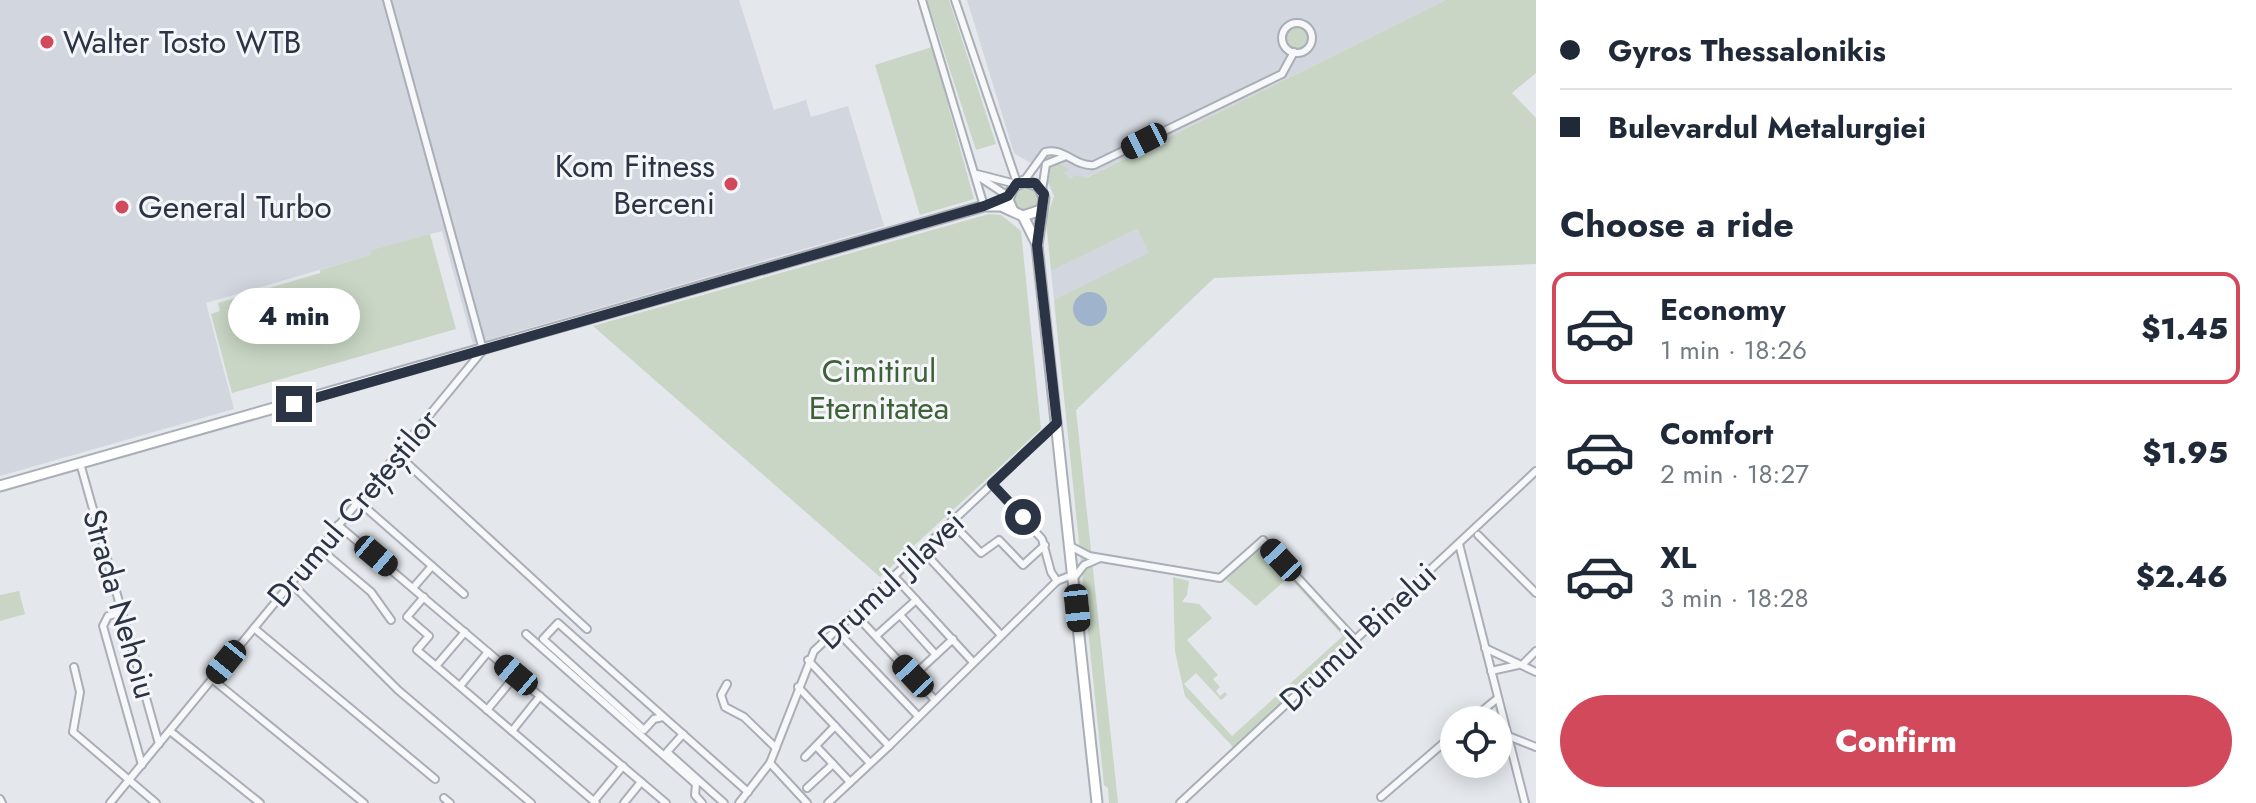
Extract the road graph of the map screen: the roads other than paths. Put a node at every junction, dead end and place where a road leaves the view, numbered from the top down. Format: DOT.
graph roads {
  1 [pos="387,0"];
  2 [pos="922,0"];
  3 [pos="955,0"];
  4 [pos="1294,52"];
  5 [pos="1066,156"];
  6 [pos="977,174"];
  7 [pos="1019,183"];
  8 [pos="1042,190"];
  9 [pos="1008,196"];
  10 [pos="984,202"];
  11 [pos="1041,210"];
  12 [pos="1013,211"];
  13 [pos="1023,216"];
  14 [pos="1037,245"];
  15 [pos="483,350"];
  16 [pos="1057,423"];
  17 [pos="397,454"];
  18 [pos="80,463"];
  19 [pos="1536,471"];
  20 [pos="992,484"];
  21 [pos="0,486"];
  22 [pos="358,501"];
  23 [pos="951,522"];
  24 [pos="338,525"];
  25 [pos="1478,535"];
  26 [pos="1459,544"];
  27 [pos="1045,545"];
  28 [pos="1070,546"];
  29 [pos="319,548"];
  30 [pos="922,550"];
  31 [pos="1101,558"];
  32 [pos="432,566"];
  33 [pos="894,576"];
  34 [pos="1073,576"];
  35 [pos="1057,581"];
  36 [pos="291,583"];
  37 [pos="413,588"];
  38 [pos="1536,593"];
  39 [pos="464,594"];
  40 [pos="424,597"];
  41 [pos="916,600"];
  42 [pos="122,612"];
  43 [pos="854,613"];
  44 [pos="900,615"];
  45 [pos="391,620"];
  46 [pos="254,628"];
  47 [pos="587,629"];
  48 [pos="836,630"];
  49 [pos="465,632"];
  50 [pos="526,634"];
  51 [pos="1000,634"];
  52 [pos="876,636"];
  53 [pos="953,639"];
  54 [pos="1355,640"];
  55 [pos="1485,647"];
  56 [pos="1536,651"];
  57 [pos="488,652"];
  58 [pos="936,655"];
  59 [pos="808,660"];
  60 [pos="972,661"];
  61 [pos="1521,665"];
  62 [pos="436,666"];
  63 [pos="74,667"];
  64 [pos="1491,671"];
  65 [pos="1536,672"];
  66 [pos="516,675"];
  67 [pos="913,676"];
  68 [pos="212,679"];
  69 [pos="727,684"];
  70 [pos="460,686"];
  71 [pos="798,687"];
  72 [pos="540,696"];
  73 [pos="1498,698"];
  74 [pos="934,699"];
  75 [pos="1488,706"];
  76 [pos="1500,706"];
  77 [pos="487,710"];
  78 [pos="918,716"];
  79 [pos="663,717"];
  80 [pos="835,726"];
  81 [pos="170,731"];
  82 [pos="512,731"];
  83 [pos="683,734"];
  84 [pos="1512,738"];
  85 [pos="159,744"];
  86 [pos="816,746"];
  87 [pos="889,746"];
  88 [pos="1440,746"];
  89 [pos="1536,747"];
  90 [pos="776,748"];
  91 [pos="1512,752"];
  92 [pos="805,757"];
  93 [pos="770,763"];
  94 [pos="870,763"];
  95 [pos="833,764"];
  96 [pos="142,765"];
  97 [pos="623,766"];
  98 [pos="435,779"];
  99 [pos="128,782"];
  100 [pos="641,782"];
  101 [pos="850,782"];
  102 [pos="807,788"];
  103 [pos="748,792"];
  104 [pos="1381,797"];
  105 [pos="661,801"];
  106 [pos="595,802"];
  107 [pos="110,803"];
  108 [pos="156,803"];
  109 [pos="260,803"];
  110 [pos="364,803"];
  111 [pos="531,803"];
  112 [pos="624,803"];
  113 [pos="702,803"];
  114 [pos="724,803"];
  115 [pos="739,803"];
  116 [pos="807,803"];
  117 [pos="828,803"];
  118 [pos="1097,803"];
  119 [pos="1180,803"];
  120 [pos="1525,803"];
  1 -- 15 [label="street"];
  2 -- 6 [label="street"];
  3 -- 7 [label="street"];
  4 -- 4 [label="street"];
  4 -- 5 [label="street"];
  5 -- 7 [label="street"];
  5 -- 8 [label="street"];
  6 -- 7 [label="street"];
  6 -- 9 [label="street"];
  6 -- 10 [label="street"];
  7 -- 8 [label="main road"];
  7 -- 9 [label="main road"];
  8 -- 11 [label="main road"];
  9 -- 10 [label="main road"];
  9 -- 12 [label="main road"];
  10 -- 12 [label="main road"];
  10 -- 15 [label="main road"];
  11 -- 13 [label="main road"];
  11 -- 14 [label="main road"];
  12 -- 13 [label="main road"];
  13 -- 14 [label="main road"];
  14 -- 16 [label="main road"];
  15 -- 17 [label="street, Drumul Crețeștilor"];
  15 -- 18 [label="main road"];
  16 -- 20 [label="street, Drumul Jilavei"];
  16 -- 28 [label="main road"];
  17 -- 22 [label="street, Drumul Crețeștilor"];
  17 -- 47 [label="street"];
  18 -- 21 [label="main road"];
  18 -- 42 [label="street, Strada Nehoiu"];
  19 -- 26 [label="street, Drumul Binelui"];
  20 -- 23 [label="street, Drumul Jilavei"];
  20 -- 27 [label="street"];
  22 -- 24 [label="street, Drumul Crețeștilor"];
  22 -- 32 [label="street"];
  23 -- 27 [label="street"];
  23 -- 30 [label="street, Drumul Jilavei"];
  24 -- 29 [label="street, Drumul Crețeștilor"];
  24 -- 37 [label="street"];
  25 -- 38 [label="street"];
  26 -- 54 [label="street, Drumul Binelui"];
  26 -- 55 [label="street"];
  27 -- 35 [label="street"];
  28 -- 31 [label="street"];
  28 -- 34 [label="main road"];
  29 -- 36 [label="street, Drumul Crețeștilor"];
  29 -- 45 [label="street"];
  30 -- 33 [label="street, Drumul Jilavei"];
  30 -- 51 [label="street"];
  31 -- 34 [label="street"];
  31 -- 54 [label="street"];
  32 -- 37 [label="street"];
  32 -- 39 [label="street"];
  33 -- 41 [label="street"];
  33 -- 43 [label="street, Drumul Jilavei"];
  34 -- 35 [label="street"];
  34 -- 118 [label="main road"];
  35 -- 51 [label="street"];
  36 -- 46 [label="street, Drumul Crețeștilor"];
  36 -- 111 [label="street"];
  37 -- 40 [label="street"];
  40 -- 49 [label="street"];
  40 -- 62 [label="street"];
  41 -- 44 [label="street"];
  41 -- 53 [label="street"];
  42 -- 85 [label="street, Strada Nehoiu"];
  42 -- 96 [label="street"];
  43 -- 48 [label="street, Drumul Jilavei"];
  43 -- 52 [label="street"];
  44 -- 52 [label="street"];
  44 -- 58 [label="street"];
  46 -- 68 [label="street, Drumul Crețeștilor"];
  46 -- 98 [label="street, Drumul Crețeștilor"];
  48 -- 59 [label="street, Drumul Jilavei"];
  48 -- 78 [label="street"];
  49 -- 57 [label="street"];
  49 -- 62 [label="street"];
  50 -- 113 [label="street"];
  51 -- 60 [label="street"];
  52 -- 67 [label="street"];
  53 -- 58 [label="street"];
  53 -- 60 [label="street"];
  54 -- 119 [label="street, Drumul Binelui"];
  55 -- 61 [label="street"];
  55 -- 64 [label="street"];
  56 -- 61 [label="street"];
  57 -- 66 [label="street"];
  57 -- 70 [label="street"];
  58 -- 67 [label="street"];
  59 -- 71 [label="street, Drumul Jilavei"];
  59 -- 87 [label="street"];
  60 -- 74 [label="street"];
  61 -- 64 [label="street"];
  61 -- 65 [label="street"];
  62 -- 70 [label="street"];
  63 -- 99 [label="street"];
  64 -- 73 [label="street"];
  66 -- 72 [label="street"];
  66 -- 77 [label="street"];
  67 -- 74 [label="street"];
  68 -- 81 [label="street, Drumul Crețeștilor"];
  68 -- 110 [label="street"];
  69 -- 90 [label="street"];
  70 -- 77 [label="street"];
  71 -- 80 [label="street"];
  71 -- 90 [label="street, Drumul Jilavei"];
  72 -- 82 [label="street"];
  72 -- 97 [label="street"];
  73 -- 75 [label="street"];
  73 -- 76 [label="street"];
  74 -- 78 [label="street"];
  77 -- 82 [label="street"];
  78 -- 87 [label="street"];
  79 -- 79 [label="street"];
  79 -- 83 [label="street"];
  80 -- 86 [label="street"];
  80 -- 94 [label="street"];
  81 -- 85 [label="street, Drumul Crețeștilor"];
  81 -- 109 [label="street"];
  82 -- 106 [label="street"];
  83 -- 103 [label="street"];
  83 -- 114 [label="street"];
  84 -- 89 [label="street"];
  85 -- 96 [label="street, Drumul Crețeștilor"];
  86 -- 92 [label="street"];
  86 -- 95 [label="street"];
  87 -- 94 [label="street"];
  88 -- 104 [label="street"];
  90 -- 93 [label="street, Drumul Jilavei"];
  91 -- 120 [label="street"];
  93 -- 103 [label="street, Drumul Jilavei"];
  93 -- 116 [label="street"];
  94 -- 101 [label="street"];
  95 -- 101 [label="street"];
  95 -- 102 [label="street"];
  96 -- 99 [label="street, Drumul Crețeștilor"];
  97 -- 100 [label="street"];
  97 -- 106 [label="street"];
  99 -- 107 [label="street, Drumul Crețeștilor"];
  99 -- 108 [label="street"];
  100 -- 105 [label="street"];
  100 -- 112 [label="street"];
  101 -- 117 [label="street"];
  103 -- 115 [label="street, Drumul Jilavei"];
}
